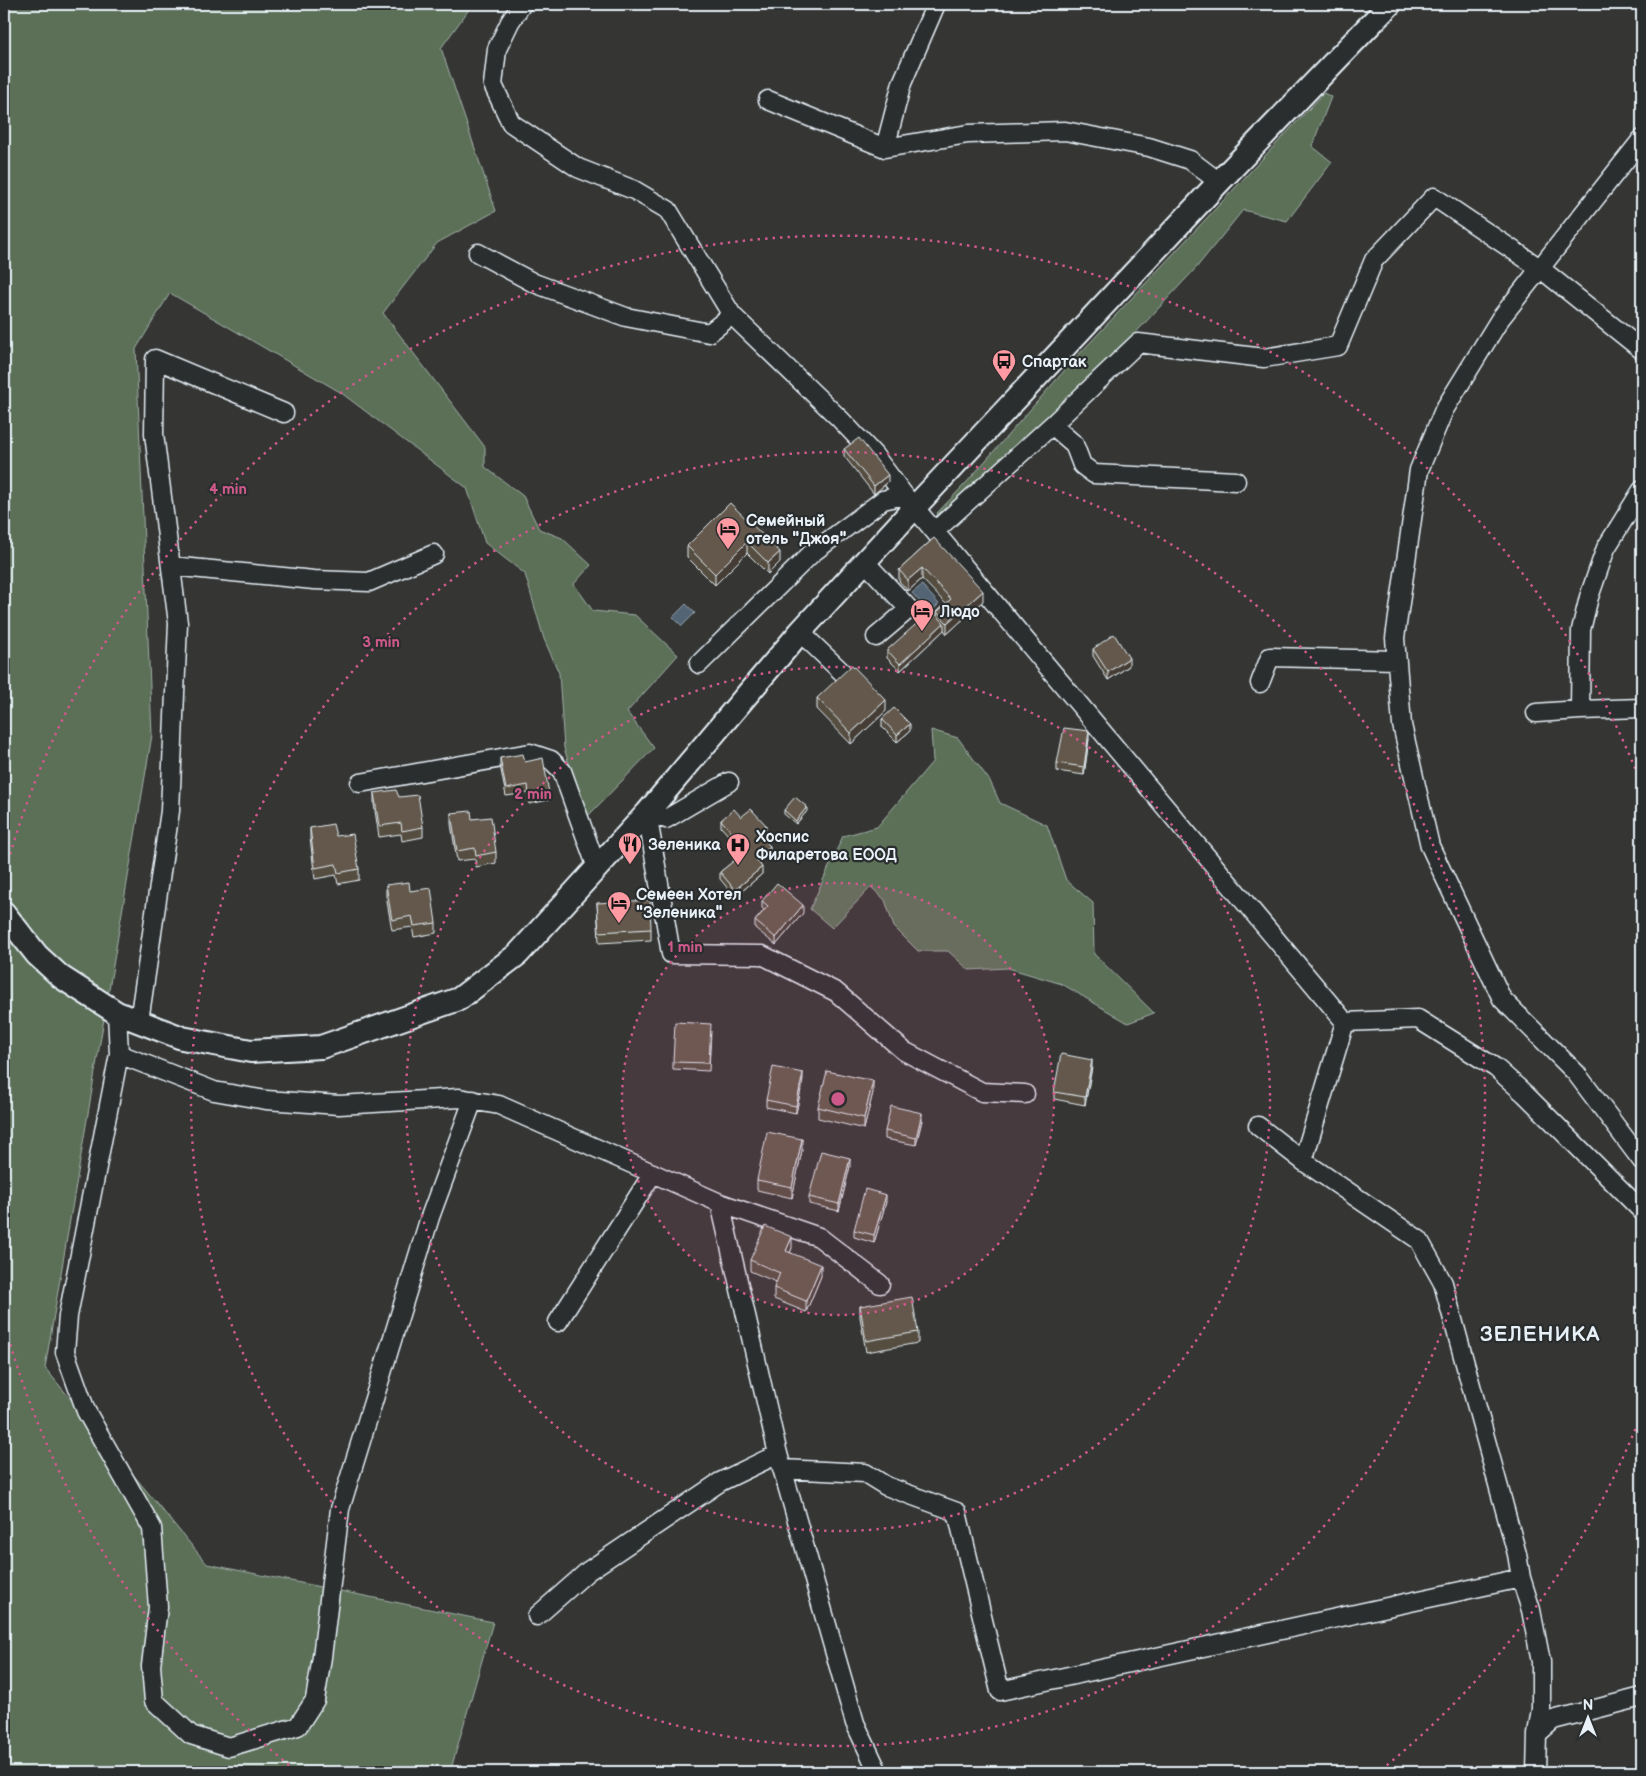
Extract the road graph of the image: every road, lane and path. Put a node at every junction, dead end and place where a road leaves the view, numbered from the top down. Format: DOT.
graph roads {
  1 [pos="522,4"];
  2 [pos="936,4"];
  3 [pos="1390,4"];
  4 [pos="768,100"];
  5 [pos="1642,139"];
  6 [pos="886,148"];
  7 [pos="1219,182"];
  8 [pos="478,253"];
  9 [pos="1541,269"];
  10 [pos="732,315"];
  11 [pos="1642,350"];
  12 [pos="284,413"];
  13 [pos="1052,425"];
  14 [pos="1236,481"];
  15 [pos="1642,490"];
  16 [pos="909,501"];
  17 [pos="935,531"];
  18 [pos="434,554"];
  19 [pos="865,562"];
  20 [pos="170,566"];
  21 [pos="800,632"];
  22 [pos="876,637"];
  23 [pos="1396,660"];
  24 [pos="699,664"];
  25 [pos="844,674"];
  26 [pos="1260,683"];
  27 [pos="1642,708"];
  28 [pos="1580,710"];
  29 [pos="1536,713"];
  30 [pos="729,782"];
  31 [pos="360,783"];
  32 [pos="647,813"];
  33 [pos="597,868"];
  34 [pos="4,913"];
  35 [pos="117,1013"];
  36 [pos="138,1022"];
  37 [pos="1345,1022"];
  38 [pos="119,1054"];
  39 [pos="1025,1094"];
  40 [pos="473,1100"];
  41 [pos="1258,1126"];
  42 [pos="1303,1161"];
  43 [pos="1642,1161"];
  44 [pos="653,1173"];
  45 [pos="720,1203"];
  46 [pos="1642,1210"];
  47 [pos="880,1284"];
  48 [pos="558,1322"];
  49 [pos="780,1461"];
  50 [pos="1521,1578"];
  51 [pos="537,1616"];
  52 [pos="1642,1697"];
  53 [pos="1537,1734"];
  54 [pos="878,1772"];
  55 [pos="1536,1772"];
  1 -- 10 [label="street"];
  2 -- 6 [label="street"];
  3 -- 7 [label="main road"];
  4 -- 6 [label="street"];
  5 -- 9 [label="street"];
  6 -- 7 [label="street"];
  7 -- 16 [label="main road"];
  8 -- 10 [label="street"];
  9 -- 11 [label="street"];
  9 -- 13 [label="street"];
  9 -- 23 [label="street"];
  10 -- 16 [label="street"];
  12 -- 20 [label="street"];
  13 -- 14 [label="street"];
  13 -- 17 [label="street"];
  15 -- 28 [label="street"];
  16 -- 17 [label="street"];
  16 -- 19 [label="main road"];
  16 -- 24 [label="street"];
  17 -- 37 [label="street"];
  18 -- 20 [label="street"];
  19 -- 21 [label="main road"];
  19 -- 22 [label="street"];
  20 -- 36 [label="street"];
  21 -- 25 [label="street"];
  21 -- 32 [label="main road"];
  23 -- 26 [label="street"];
  23 -- 43 [label="street"];
  27 -- 28 [label="street"];
  28 -- 29 [label="street"];
  30 -- 32 [label="street"];
  31 -- 33 [label="street"];
  32 -- 33 [label="main road"];
  32 -- 39 [label="street"];
  33 -- 36 [label="main road"];
  34 -- 35 [label="main road"];
  35 -- 36 [label="main road"];
  35 -- 38 [label="street"];
  37 -- 42 [label="street"];
  37 -- 46 [label="street"];
  38 -- 40 [label="street"];
  38 -- 40 [label="street"];
  40 -- 44 [label="street"];
  41 -- 42 [label="street"];
  42 -- 50 [label="street"];
  44 -- 45 [label="street"];
  44 -- 48 [label="street"];
  45 -- 47 [label="street"];
  45 -- 49 [label="street"];
  49 -- 50 [label="street"];
  49 -- 51 [label="street"];
  49 -- 54 [label="street"];
  50 -- 53 [label="street"];
  52 -- 53 [label="street"];
  53 -- 55 [label="street"];
}
